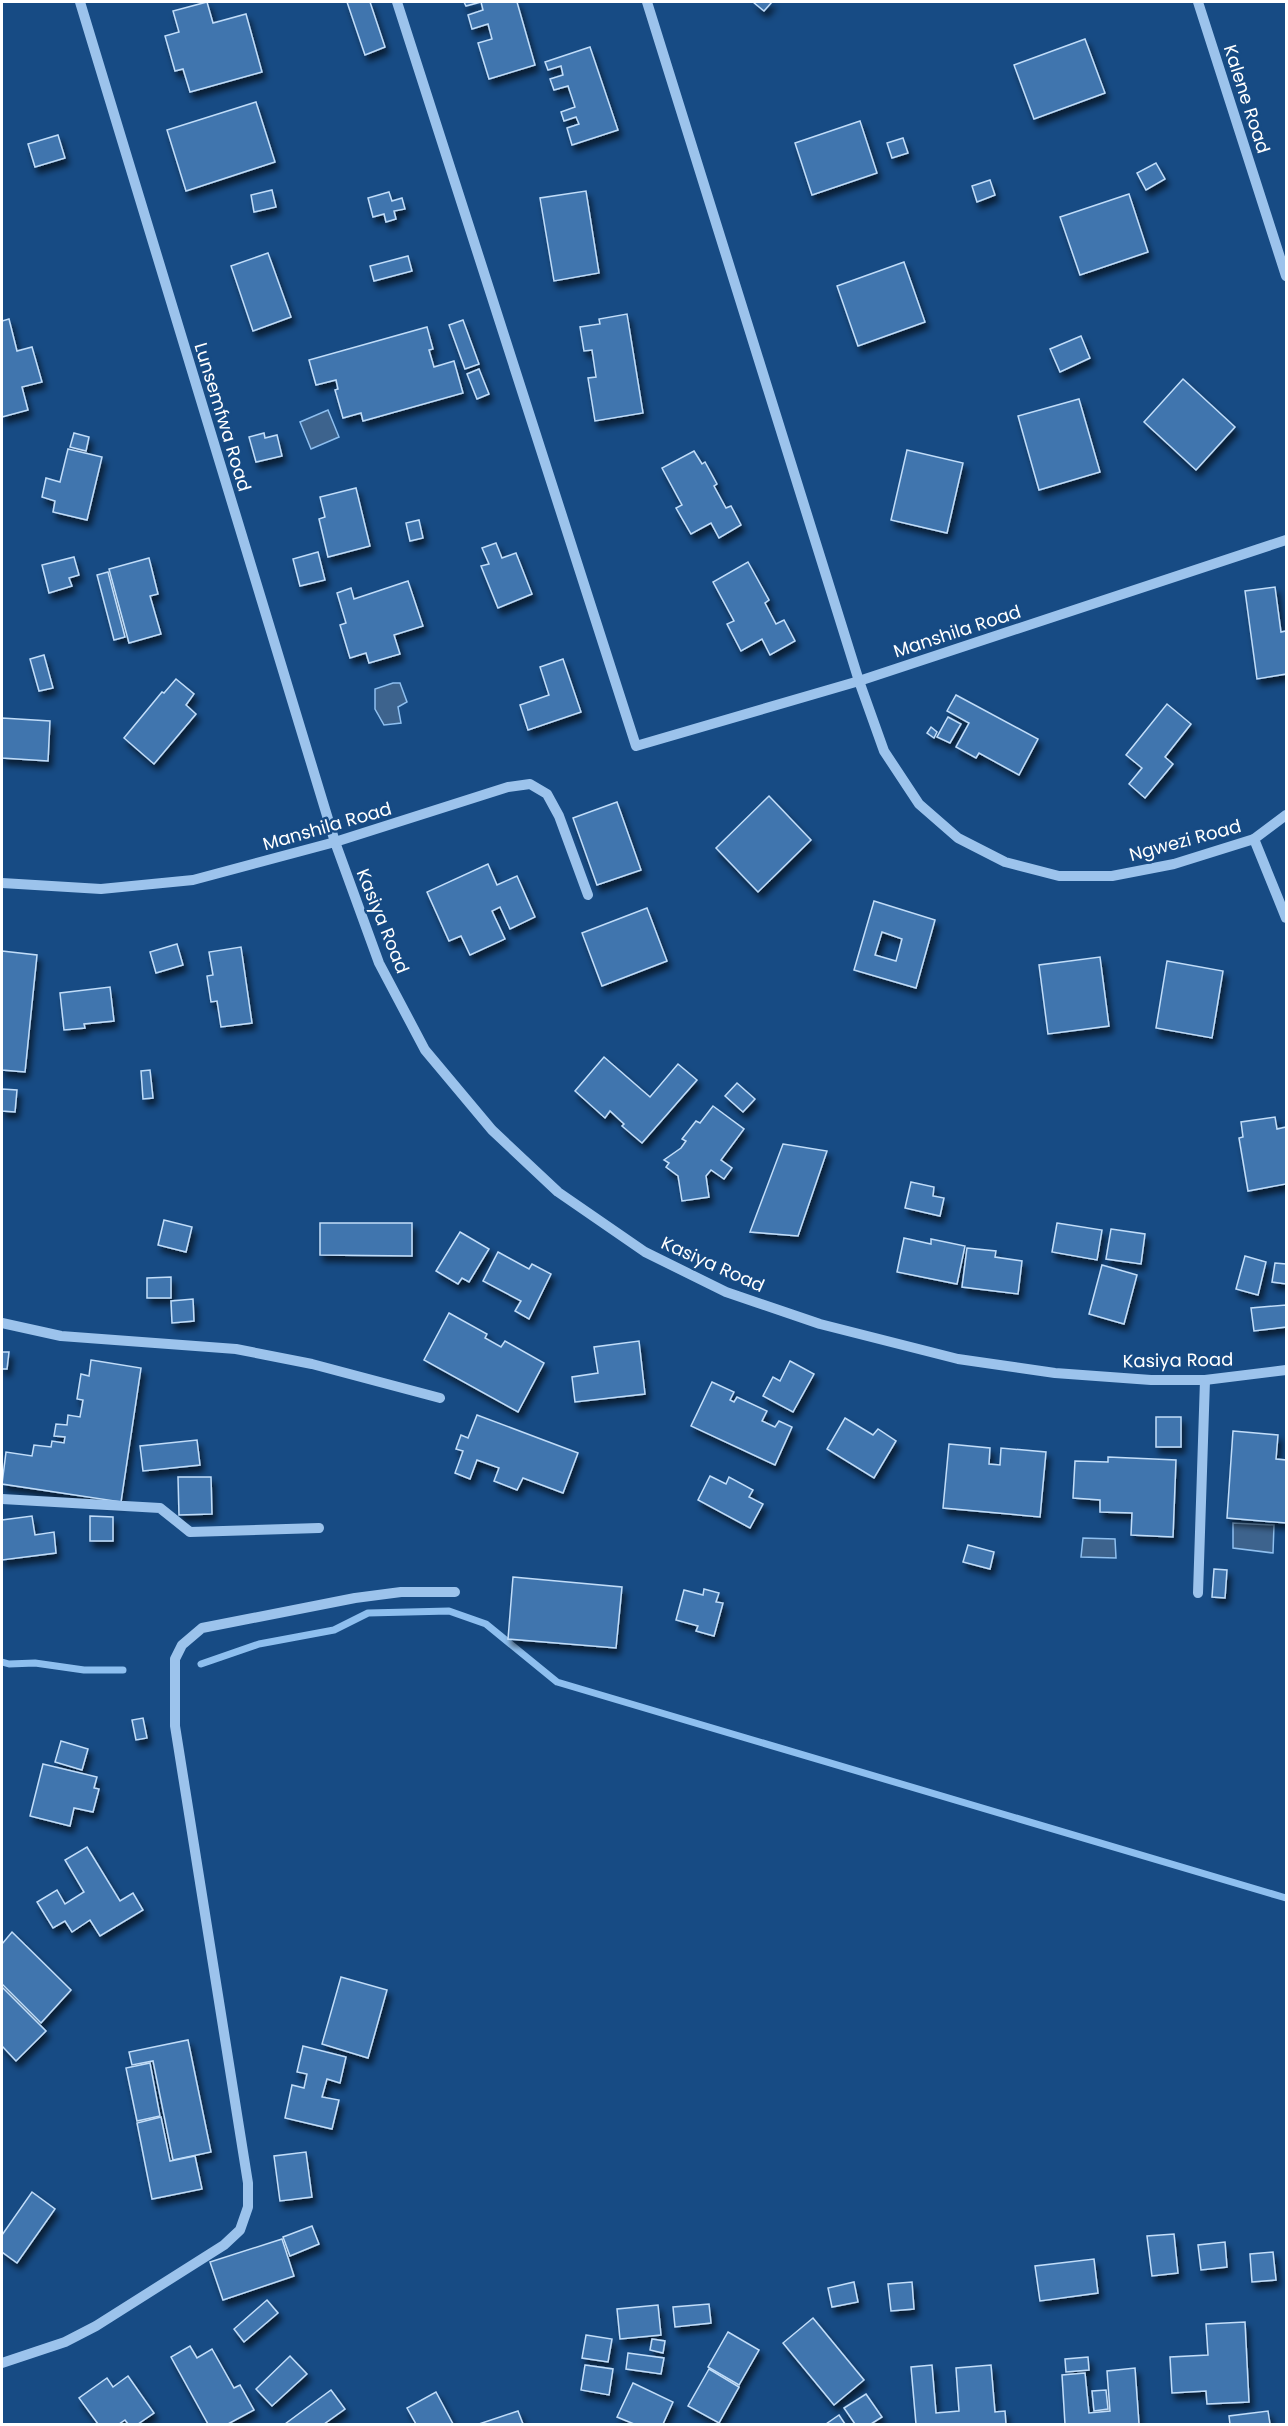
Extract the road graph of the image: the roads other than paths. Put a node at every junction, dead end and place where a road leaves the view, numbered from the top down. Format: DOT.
graph roads {
  1 [pos="80,2"];
  2 [pos="397,2"];
  3 [pos="647,2"];
  4 [pos="1198,2"];
  5 [pos="1287,276"];
  6 [pos="1287,540"];
  7 [pos="859,681"];
  8 [pos="1287,815"];
  9 [pos="1254,839"];
  10 [pos="335,842"];
  11 [pos="2,883"];
  12 [pos="588,895"];
  13 [pos="1287,918"];
  14 [pos="2,1323"];
  15 [pos="1287,1370"];
  16 [pos="1205,1380"];
  17 [pos="441,1398"];
  18 [pos="2,1499"];
  19 [pos="319,1528"];
  20 [pos="455,1592"];
  21 [pos="1198,1593"];
  22 [pos="2,2363"];
  1 -- 10 [label="street, Lunsemfwa Road"];
  2 -- 7 [label="street, Manshila Road"];
  3 -- 7 [label="street, Ngwezi Road"];
  4 -- 5 [label="street, Kalene Road"];
  6 -- 7 [label="street, Manshila Road"];
  7 -- 9 [label="street, Ngwezi Road"];
  8 -- 9 [label="street, Ngwezi Road"];
  9 -- 13 [label="street"];
  10 -- 11 [label="street, Manshila Road"];
  10 -- 12 [label="street, Manshila Road"];
  10 -- 16 [label="street, Kasiya Road"];
  14 -- 17 [label="street"];
  15 -- 16 [label="street, Kasiya Road"];
  16 -- 21 [label="street"];
  18 -- 19 [label="street"];
  20 -- 22 [label="street"];
}
